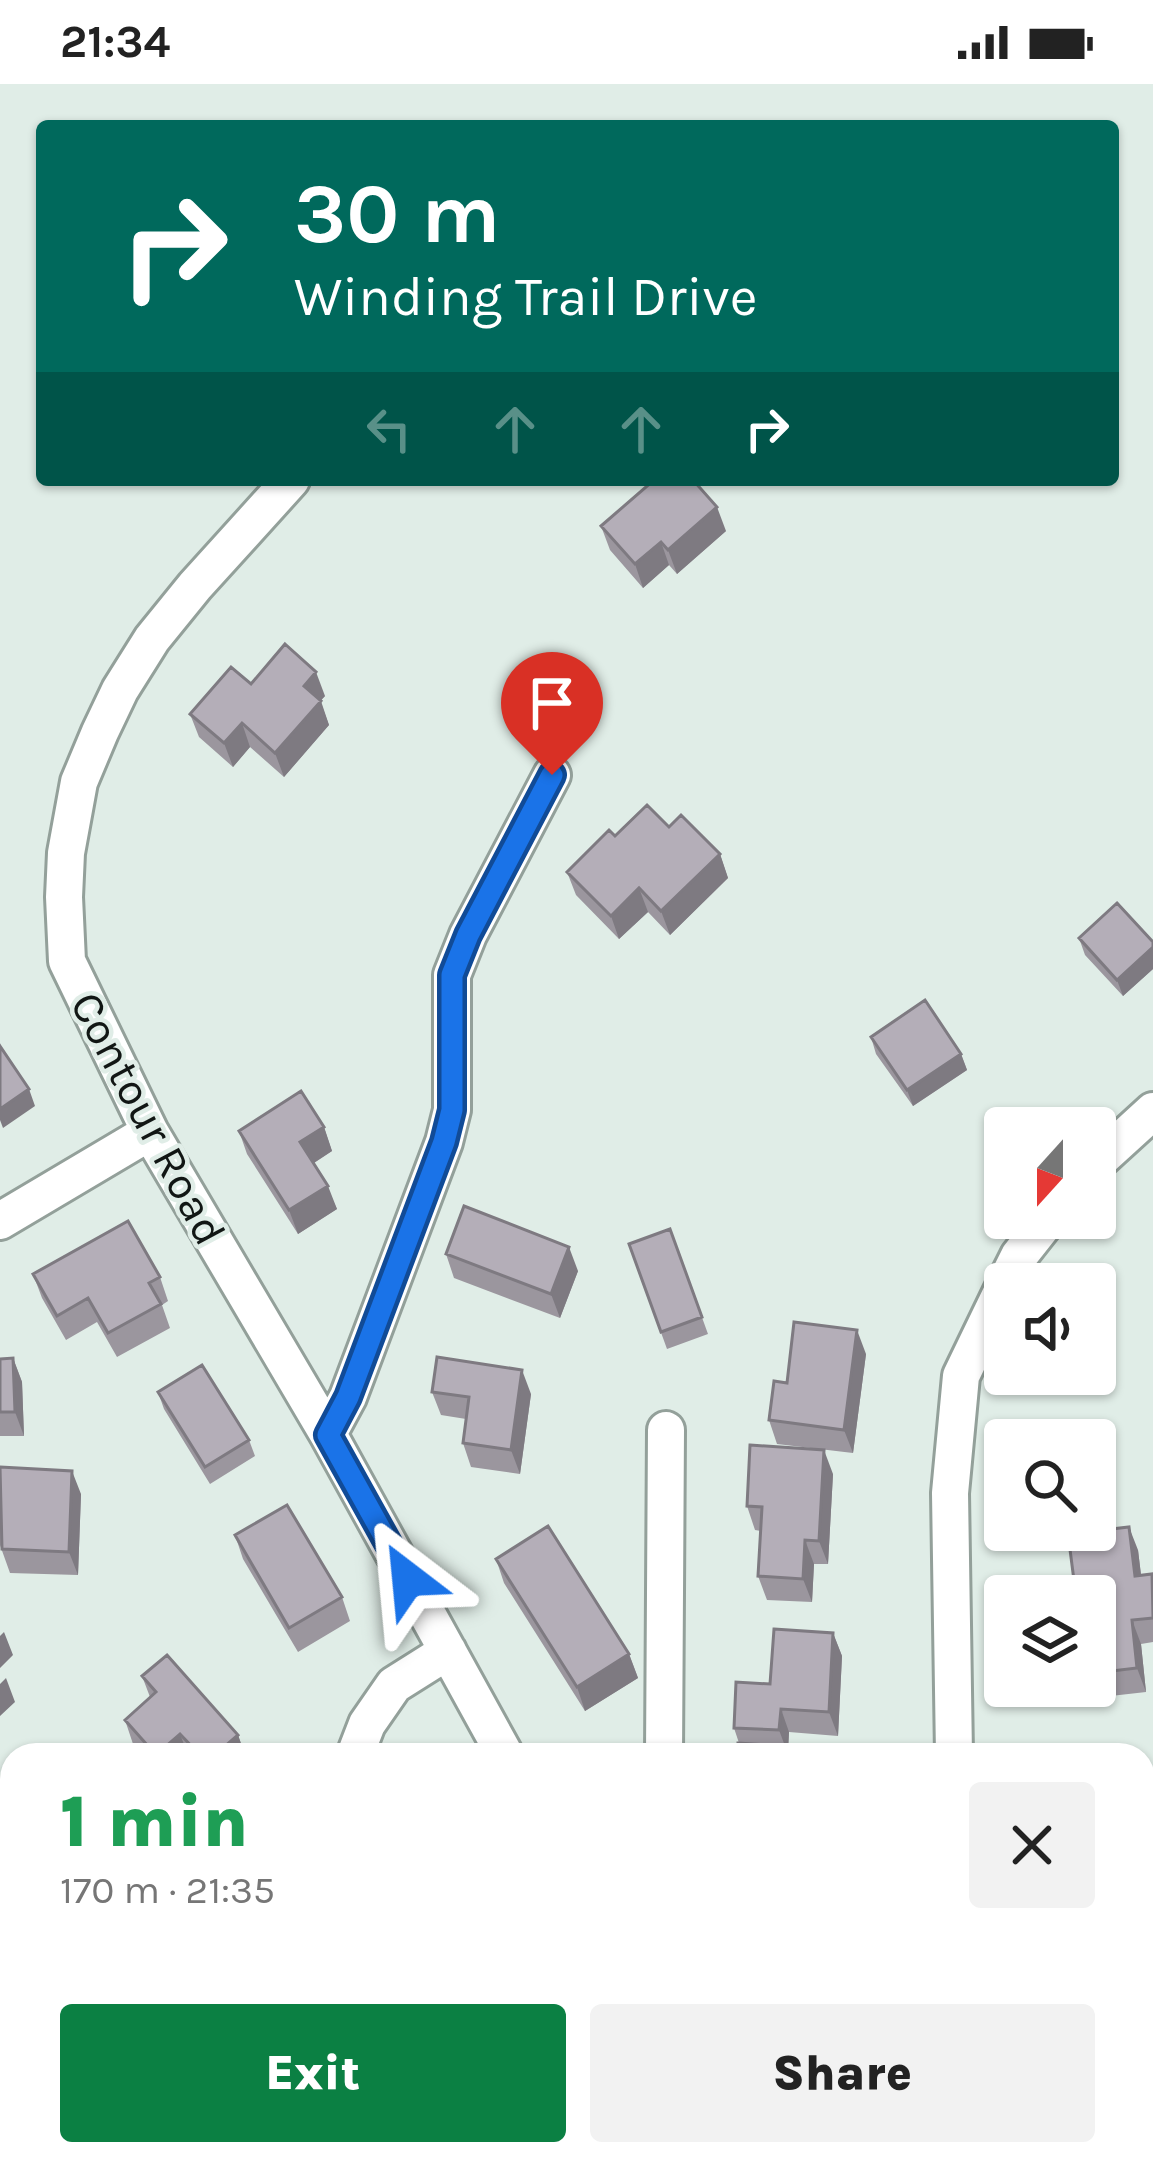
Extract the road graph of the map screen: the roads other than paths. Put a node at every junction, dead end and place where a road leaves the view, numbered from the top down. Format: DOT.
graph roads {
  1 [pos="286,486"];
  2 [pos="552,775"];
  3 [pos="1153,1111"];
  4 [pos="150,1132"];
  5 [pos="1116,1145"];
  6 [pos="0,1221"];
  7 [pos="984,1328"];
  8 [pos="666,1430"];
  9 [pos="328,1435"];
  10 [pos="448,1651"];
  11 [pos="360,1743"];
  12 [pos="499,1743"];
  13 [pos="664,1743"];
  14 [pos="954,1743"];
  1 -- 4 [label="street, Contour Road"];
  2 -- 9 [label="street"];
  3 -- 5 [label="street"];
  4 -- 6 [label="street"];
  4 -- 9 [label="street, Contour Road"];
  7 -- 14 [label="street"];
  8 -- 13 [label="street"];
  9 -- 10 [label="street, Contour Road"];
  10 -- 11 [label="street"];
  10 -- 12 [label="street, Contour Road"];
}
